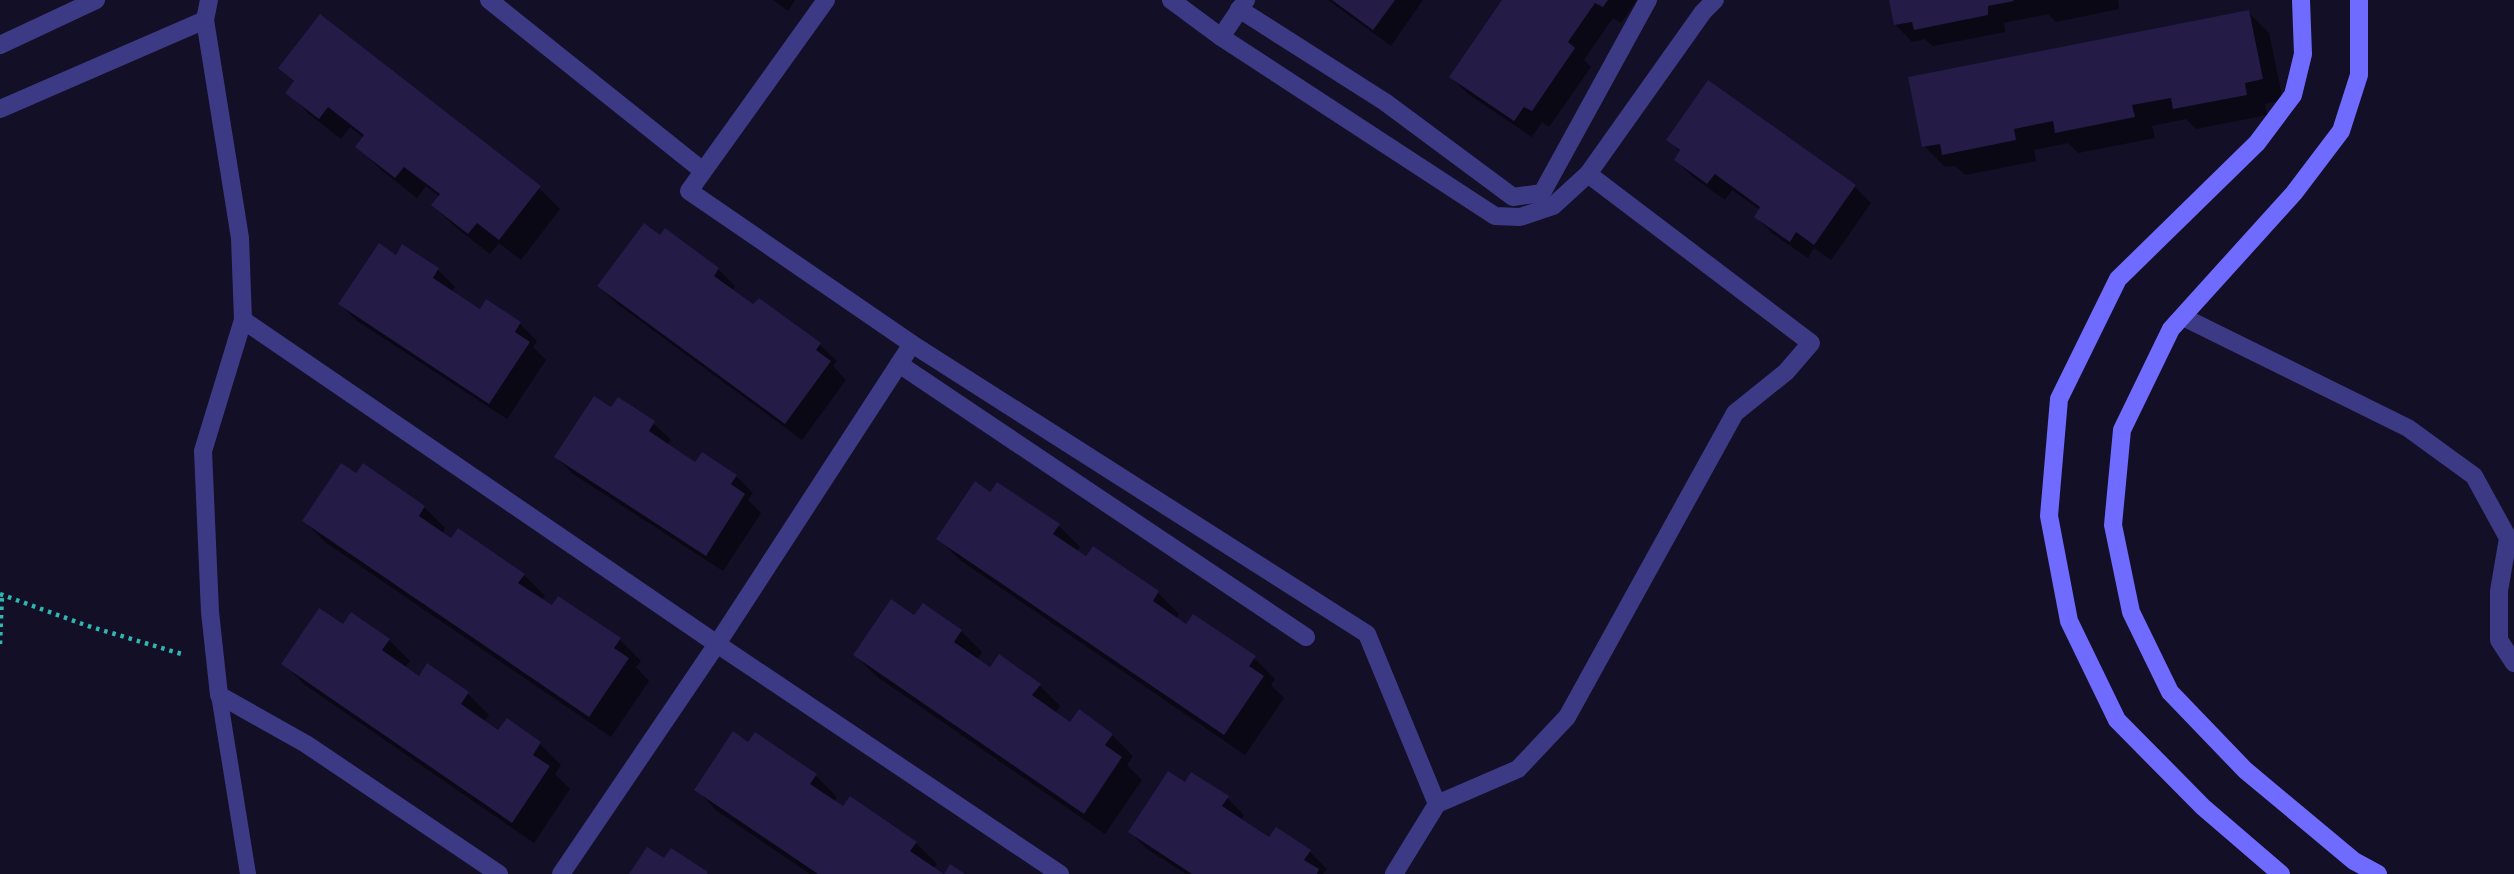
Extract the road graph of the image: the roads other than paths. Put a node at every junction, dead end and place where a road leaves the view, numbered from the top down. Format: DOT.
graph roads {
  1 [pos="96,0"];
  2 [pos="209,0"];
  3 [pos="489,0"];
  4 [pos="826,0"];
  5 [pos="1171,0"];
  6 [pos="1648,0"];
  7 [pos="1715,0"];
  8 [pos="2301,0"];
  9 [pos="2359,0"];
  10 [pos="1242,5"];
  11 [pos="205,20"];
  12 [pos="1221,37"];
  13 [pos="0,45"];
  14 [pos="0,109"];
  15 [pos="704,171"];
  16 [pos="1588,174"];
  17 [pos="2182,317"];
  18 [pos="243,320"];
  19 [pos="912,344"];
  20 [pos="899,364"];
  21 [pos="2511,537"];
  22 [pos="1306,637"];
  23 [pos="716,644"];
  24 [pos="2514,663"];
  25 [pos="219,695"];
  26 [pos="1437,804"];
  27 [pos="248,874"];
  28 [pos="499,874"];
  29 [pos="561,874"];
  30 [pos="1060,874"];
  31 [pos="1394,874"];
  32 [pos="2281,874"];
  33 [pos="2378,874"];
  1 -- 13 [label="street"];
  2 -- 11 [label="street"];
  3 -- 15 [label="street"];
  4 -- 15 [label="street"];
  5 -- 12 [label="street"];
  6 -- 10 [label="street"];
  7 -- 16 [label="street"];
  8 -- 32 [label="street"];
  9 -- 17 [label="street"];
  10 -- 12 [label="street"];
  11 -- 14 [label="street"];
  11 -- 18 [label="street"];
  12 -- 16 [label="street"];
  15 -- 19 [label="street"];
  16 -- 26 [label="street"];
  17 -- 21 [label="street"];
  17 -- 33 [label="street"];
  18 -- 23 [label="street"];
  18 -- 25 [label="street"];
  19 -- 20 [label="street"];
  19 -- 26 [label="street"];
  20 -- 22 [label="street"];
  20 -- 23 [label="street"];
  21 -- 24 [label="street"];
  23 -- 29 [label="street"];
  23 -- 30 [label="street"];
  25 -- 27 [label="lane"];
  25 -- 28 [label="street"];
  26 -- 31 [label="street"];
}
